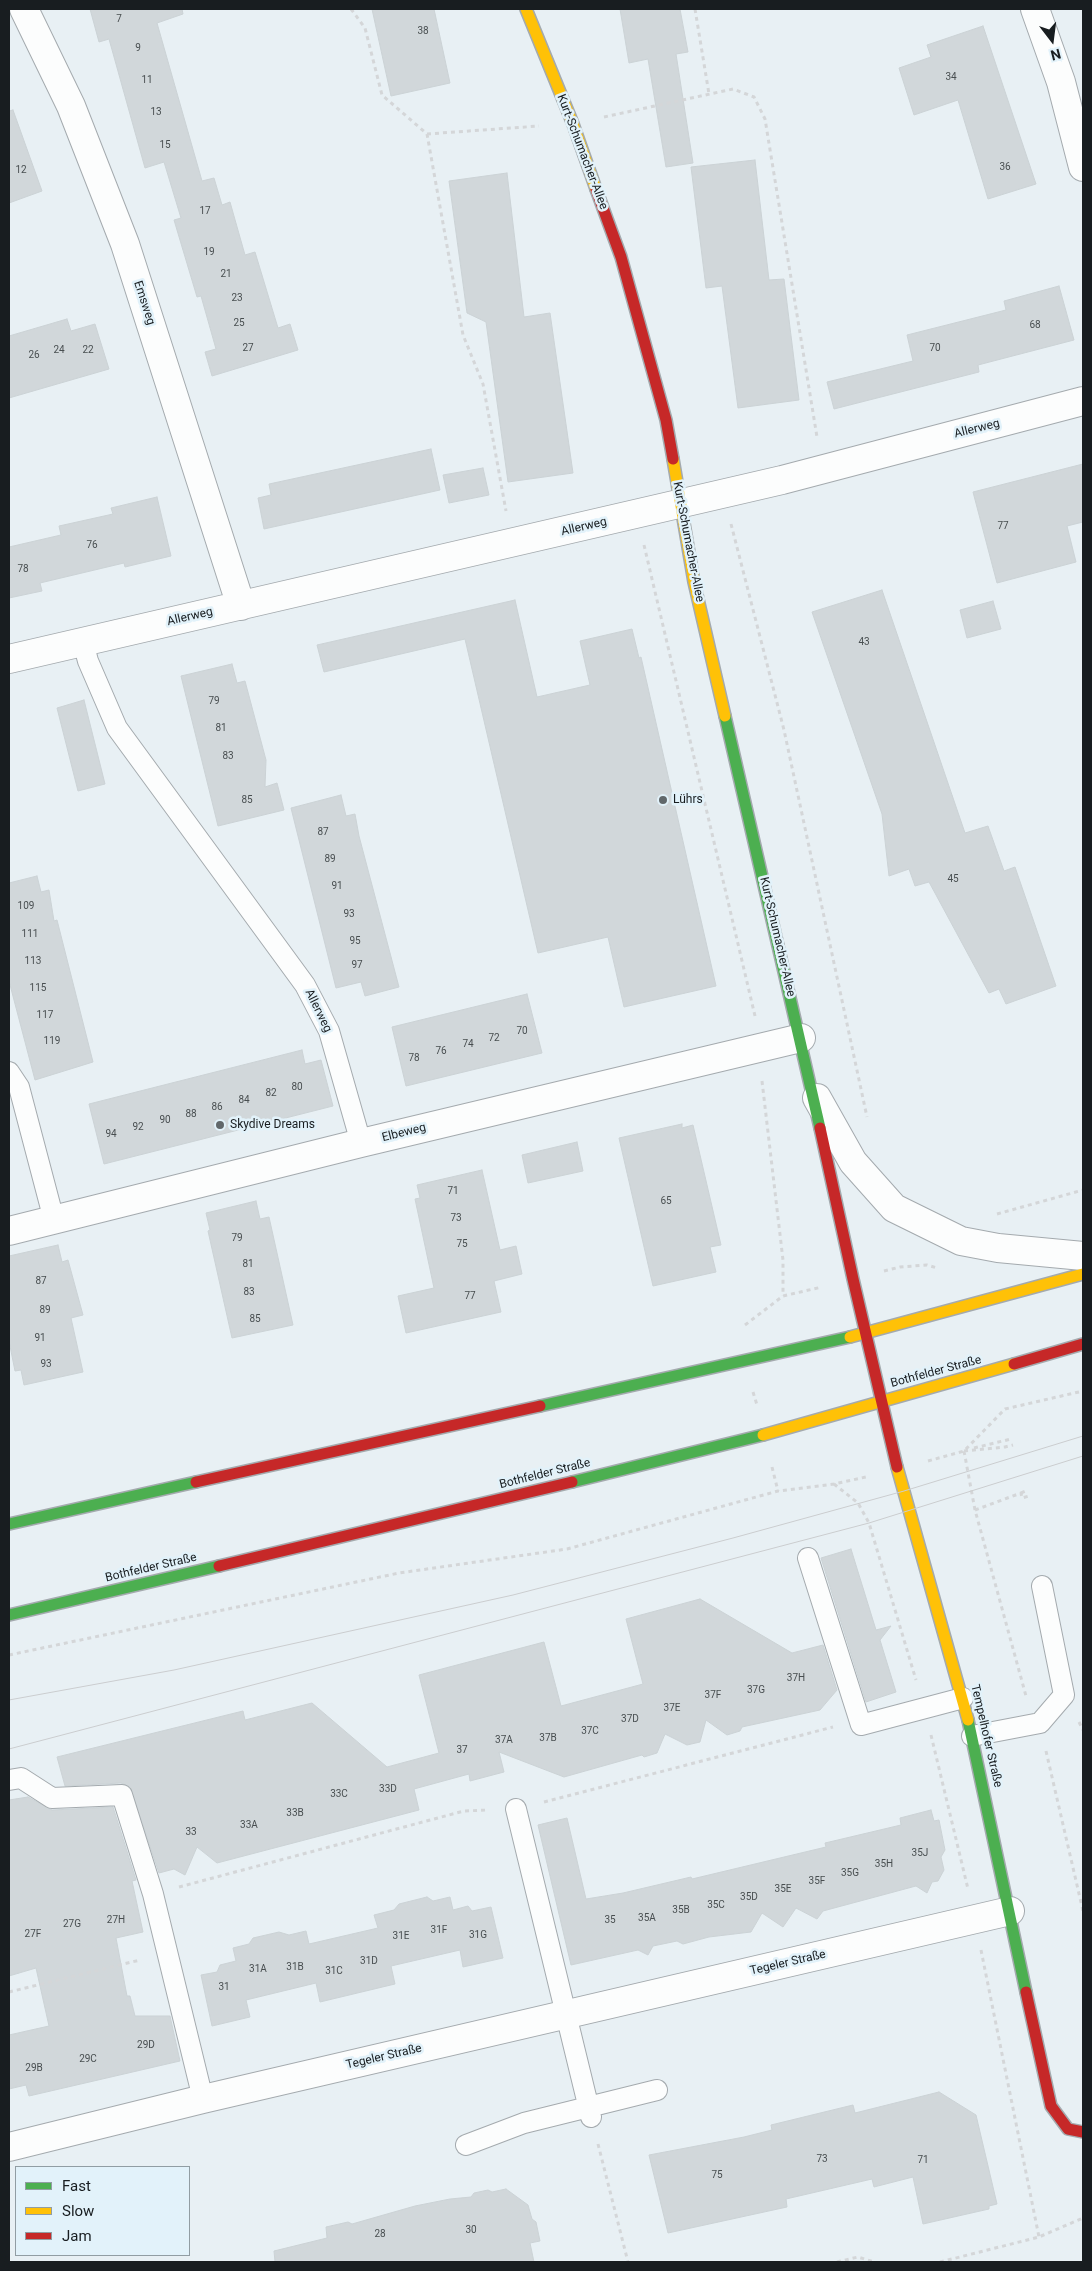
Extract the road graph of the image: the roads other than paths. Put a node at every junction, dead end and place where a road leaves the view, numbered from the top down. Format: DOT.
graph roads {
  1 [pos="24,9"];
  2 [pos="526,9"];
  3 [pos="1035,9"];
  4 [pos="1083,167"];
  5 [pos="1083,402"];
  6 [pos="680,504"];
  7 [pos="241,606"];
  8 [pos="83,642"];
  9 [pos="9,659"];
  10 [pos="801,1038"];
  11 [pos="9,1072"];
  12 [pos="811,1087"];
  13 [pos="361,1143"];
  14 [pos="54,1220"];
  15 [pos="9,1231"];
  16 [pos="1083,1256"];
  17 [pos="1083,1274"];
  18 [pos="866,1333"];
  19 [pos="1083,1344"];
  20 [pos="882,1401"];
  21 [pos="9,1524"];
  22 [pos="808,1558"];
  23 [pos="1042,1586"];
  24 [pos="9,1616"];
  25 [pos="964,1698"];
  26 [pos="972,1736"];
  27 [pos="9,1780"];
  28 [pos="516,1810"];
  29 [pos="1010,1911"];
  30 [pos="566,2014"];
  31 [pos="657,2090"];
  32 [pos="203,2099"];
  33 [pos="589,2112"];
  34 [pos="1083,2132"];
  35 [pos="466,2144"];
  36 [pos="9,2147"];
  1 -- 7 [label="street, Emsweg"];
  2 -- 6 [label="street, Kurt-Schumacher-Allee"];
  3 -- 4 [label="street"];
  5 -- 6 [label="street, Allerweg"];
  6 -- 7 [label="street, Allerweg"];
  6 -- 10 [label="street, Kurt-Schumacher-Allee"];
  7 -- 8 [label="street, Allerweg"];
  8 -- 9 [label="street, Allerweg"];
  8 -- 13 [label="lane, Allerweg"];
  10 -- 12 [label="street, Kurt-Schumacher-Allee"];
  10 -- 13 [label="street, Elbeweg"];
  11 -- 14 [label="lane"];
  12 -- 16 [label="street, Kurt-Schumacher-Allee"];
  12 -- 18 [label="street, Kurt-Schumacher-Allee"];
  13 -- 14 [label="street, Elbeweg"];
  14 -- 15 [label="street, Elbeweg"];
  17 -- 18 [label="street"];
  18 -- 20 [label="street, Tempelhofer Straße"];
  18 -- 21 [label="street"];
  19 -- 20 [label="street, Bothfelder Straße"];
  20 -- 24 [label="street, Bothfelder Straße"];
  20 -- 25 [label="street, Tempelhofer Straße"];
  22 -- 25 [label="lane"];
  23 -- 26 [label="lane"];
  25 -- 26 [label="street, Tempelhofer Straße"];
  26 -- 29 [label="street, Tempelhofer Straße"];
  27 -- 32 [label="lane"];
  28 -- 30 [label="lane"];
  29 -- 30 [label="street, Tegeler Straße"];
  29 -- 34 [label="street, Tempelhofer Straße"];
  30 -- 32 [label="street, Tegeler Straße"];
  30 -- 33 [label="lane"];
  31 -- 33 [label="lane"];
  32 -- 36 [label="street, Tegeler Straße"];
  33 -- 35 [label="lane"];
}
